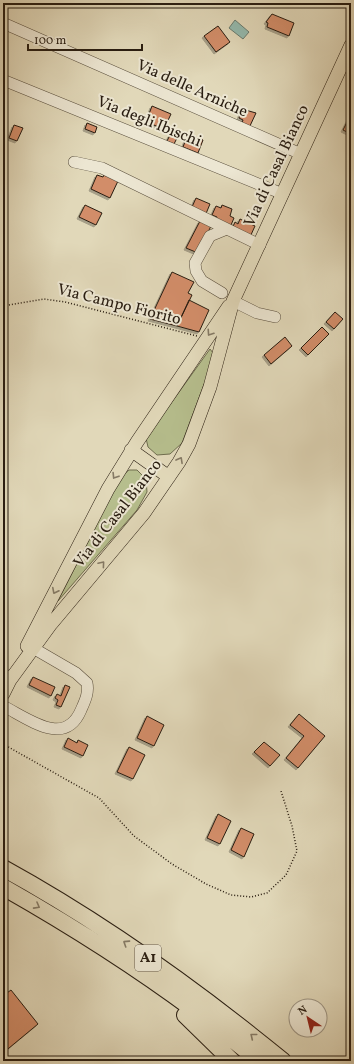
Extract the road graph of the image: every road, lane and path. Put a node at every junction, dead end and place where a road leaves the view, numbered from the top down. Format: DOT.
graph roads {
  1 [pos="3,23"];
  2 [pos="351,45"];
  3 [pos="3,80"];
  4 [pos="301,154"];
  5 [pos="74,162"];
  6 [pos="283,194"];
  7 [pos="226,229"];
  8 [pos="260,245"];
  9 [pos="222,293"];
  10 [pos="233,301"];
  11 [pos="3,306"];
  12 [pos="275,317"];
  13 [pos="207,338"];
  14 [pos="131,450"];
  15 [pos="169,477"];
  16 [pos="33,648"];
  17 [pos="6,689"];
  18 [pos="3,706"];
  19 [pos="3,744"];
  20 [pos="281,791"];
  21 [pos="3,868"];
  22 [pos="3,887"];
  23 [pos="139,972"];
  24 [pos="232,1061"];
  25 [pos="259,1061"];
  26 [pos="283,1061"];
  1 -- 4 [label="street, Via delle Arniche"];
  2 -- 4 [label="main road, Via di Casal Bianco"];
  3 -- 6 [label="street, Via degli Ibischi"];
  4 -- 6 [label="main road, Via di Casal Bianco"];
  5 -- 7 [label="street"];
  6 -- 8 [label="main road, Via di Casal Bianco"];
  7 -- 8 [label="street"];
  7 -- 9 [label="street"];
  8 -- 10 [label="main road, Via di Casal Bianco"];
  10 -- 12 [label="street"];
  10 -- 13 [label="main road, Via di Casal Bianco, one-way"];
  15 -- 10 [label="main road, Via di Casal Bianco, one-way"];
  11 -- 13 [label="path, Via Campo Fiorito"];
  13 -- 14 [label="main road, Via di Casal Bianco"];
  14 -- 15 [label="main road"];
  14 -- 17 [label="main road, Via di Casal Bianco, one-way"];
  16 -- 15 [label="main road, Via di Casal Bianco, one-way"];
  16 -- 17 [label="main road, Via di Casal Bianco"];
  16 -- 18 [label="street"];
  19 -- 20 [label="path"];
  26 -- 21 [label="highway, A1, one-way"];
  22 -- 23 [label="highway, A1, one-way"];
  23 -- 24 [label="highway"];
  23 -- 25 [label="highway, A1"];
}
